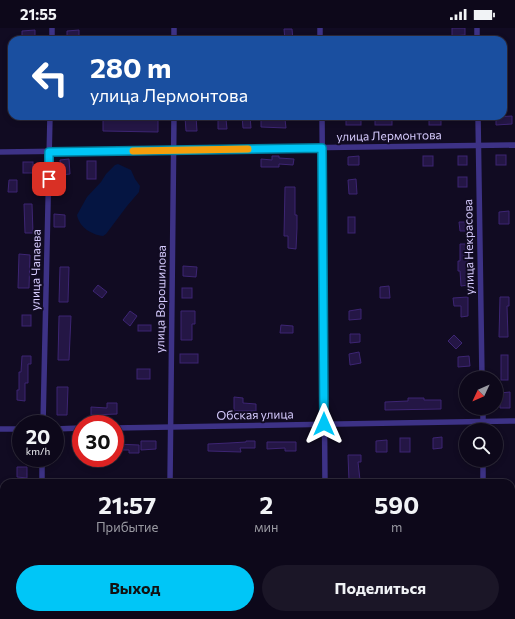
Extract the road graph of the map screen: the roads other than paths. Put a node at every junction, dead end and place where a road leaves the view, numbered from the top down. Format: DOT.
graph roads {
  1 [pos="50,120"];
  2 [pos="174,120"];
  3 [pos="322,120"];
  4 [pos="478,120"];
  5 [pos="515,145"];
  6 [pos="479,146"];
  7 [pos="322,148"];
  8 [pos="174,150"];
  9 [pos="0,152"];
  10 [pos="49,152"];
  11 [pos="482,371"];
  12 [pos="43,415"];
  13 [pos="483,415"];
  14 [pos="483,421"];
  15 [pos="515,421"];
  16 [pos="324,424"];
  17 [pos="170,427"];
  18 [pos="124,428"];
  19 [pos="0,429"];
  20 [pos="12,429"];
  21 [pos="42,467"];
  22 [pos="483,467"];
  23 [pos="42,479"];
  24 [pos="170,479"];
  25 [pos="324,479"];
  26 [pos="483,479"];
  1 -- 10 [label="street, улица Чапаева"];
  2 -- 8 [label="street, улица Ворошилова"];
  3 -- 7 [label="street"];
  4 -- 6 [label="street, улица Некрасова"];
  5 -- 6 [label="street, улица Лермонтова"];
  6 -- 7 [label="street, улица Лермонтова"];
  6 -- 11 [label="street, улица Некрасова"];
  7 -- 8 [label="street, улица Лермонтова"];
  7 -- 16 [label="street"];
  8 -- 10 [label="street, улица Лермонтова"];
  8 -- 17 [label="street, улица Ворошилова"];
  9 -- 10 [label="street, улица Лермонтова"];
  10 -- 12 [label="street, улица Чапаева"];
  13 -- 14 [label="street"];
  14 -- 15 [label="street, Обская улица"];
  14 -- 16 [label="street, Обская улица"];
  16 -- 17 [label="street, Обская улица"];
  16 -- 25 [label="street"];
  17 -- 18 [label="street, Обская улица"];
  17 -- 24 [label="street, улица Ворошилова"];
  19 -- 20 [label="street"];
  21 -- 23 [label="street"];
  22 -- 26 [label="street"];
}
